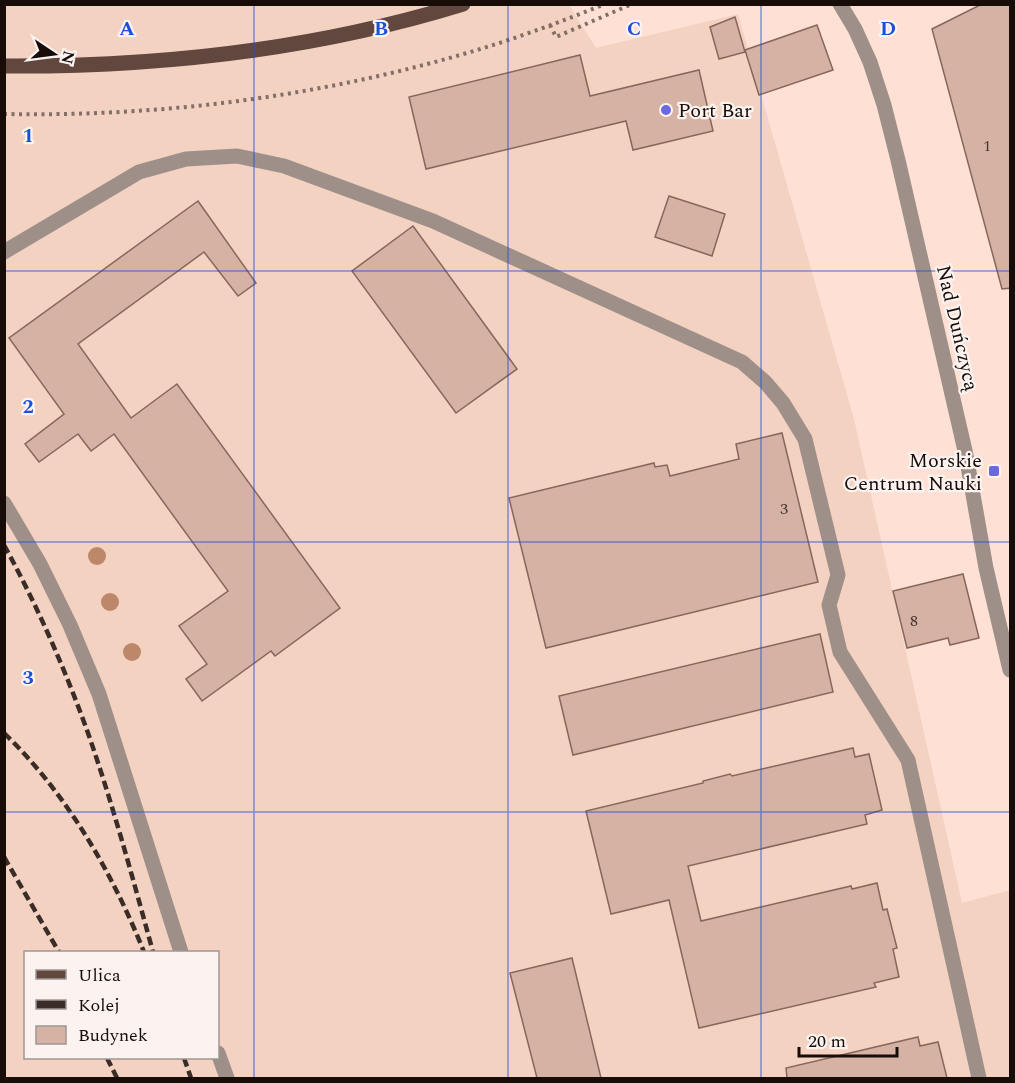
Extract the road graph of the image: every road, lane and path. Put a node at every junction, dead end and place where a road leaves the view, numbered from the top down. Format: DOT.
graph roads {
  1 [pos="463,4"];
  2 [pos="605,4"];
  3 [pos="632,4"];
  4 [pos="840,4"];
  5 [pos="550,25"];
  6 [pos="4,66"];
  7 [pos="4,114"];
  8 [pos="4,252"];
  9 [pos="4,503"];
  10 [pos="1011,670"];
  11 [pos="182,951"];
  12 [pos="219,1056"];
  13 [pos="227,1078"];
  14 [pos="979,1078"];
  1 -- 6 [label="main road"];
  2 -- 5 [label="path"];
  3 -- 5 [label="path"];
  4 -- 10 [label="street, Nad Duńczycą"];
  5 -- 7 [label="path"];
  8 -- 14 [label="street"];
  9 -- 11 [label="street"];
  12 -- 13 [label="street"];
}
